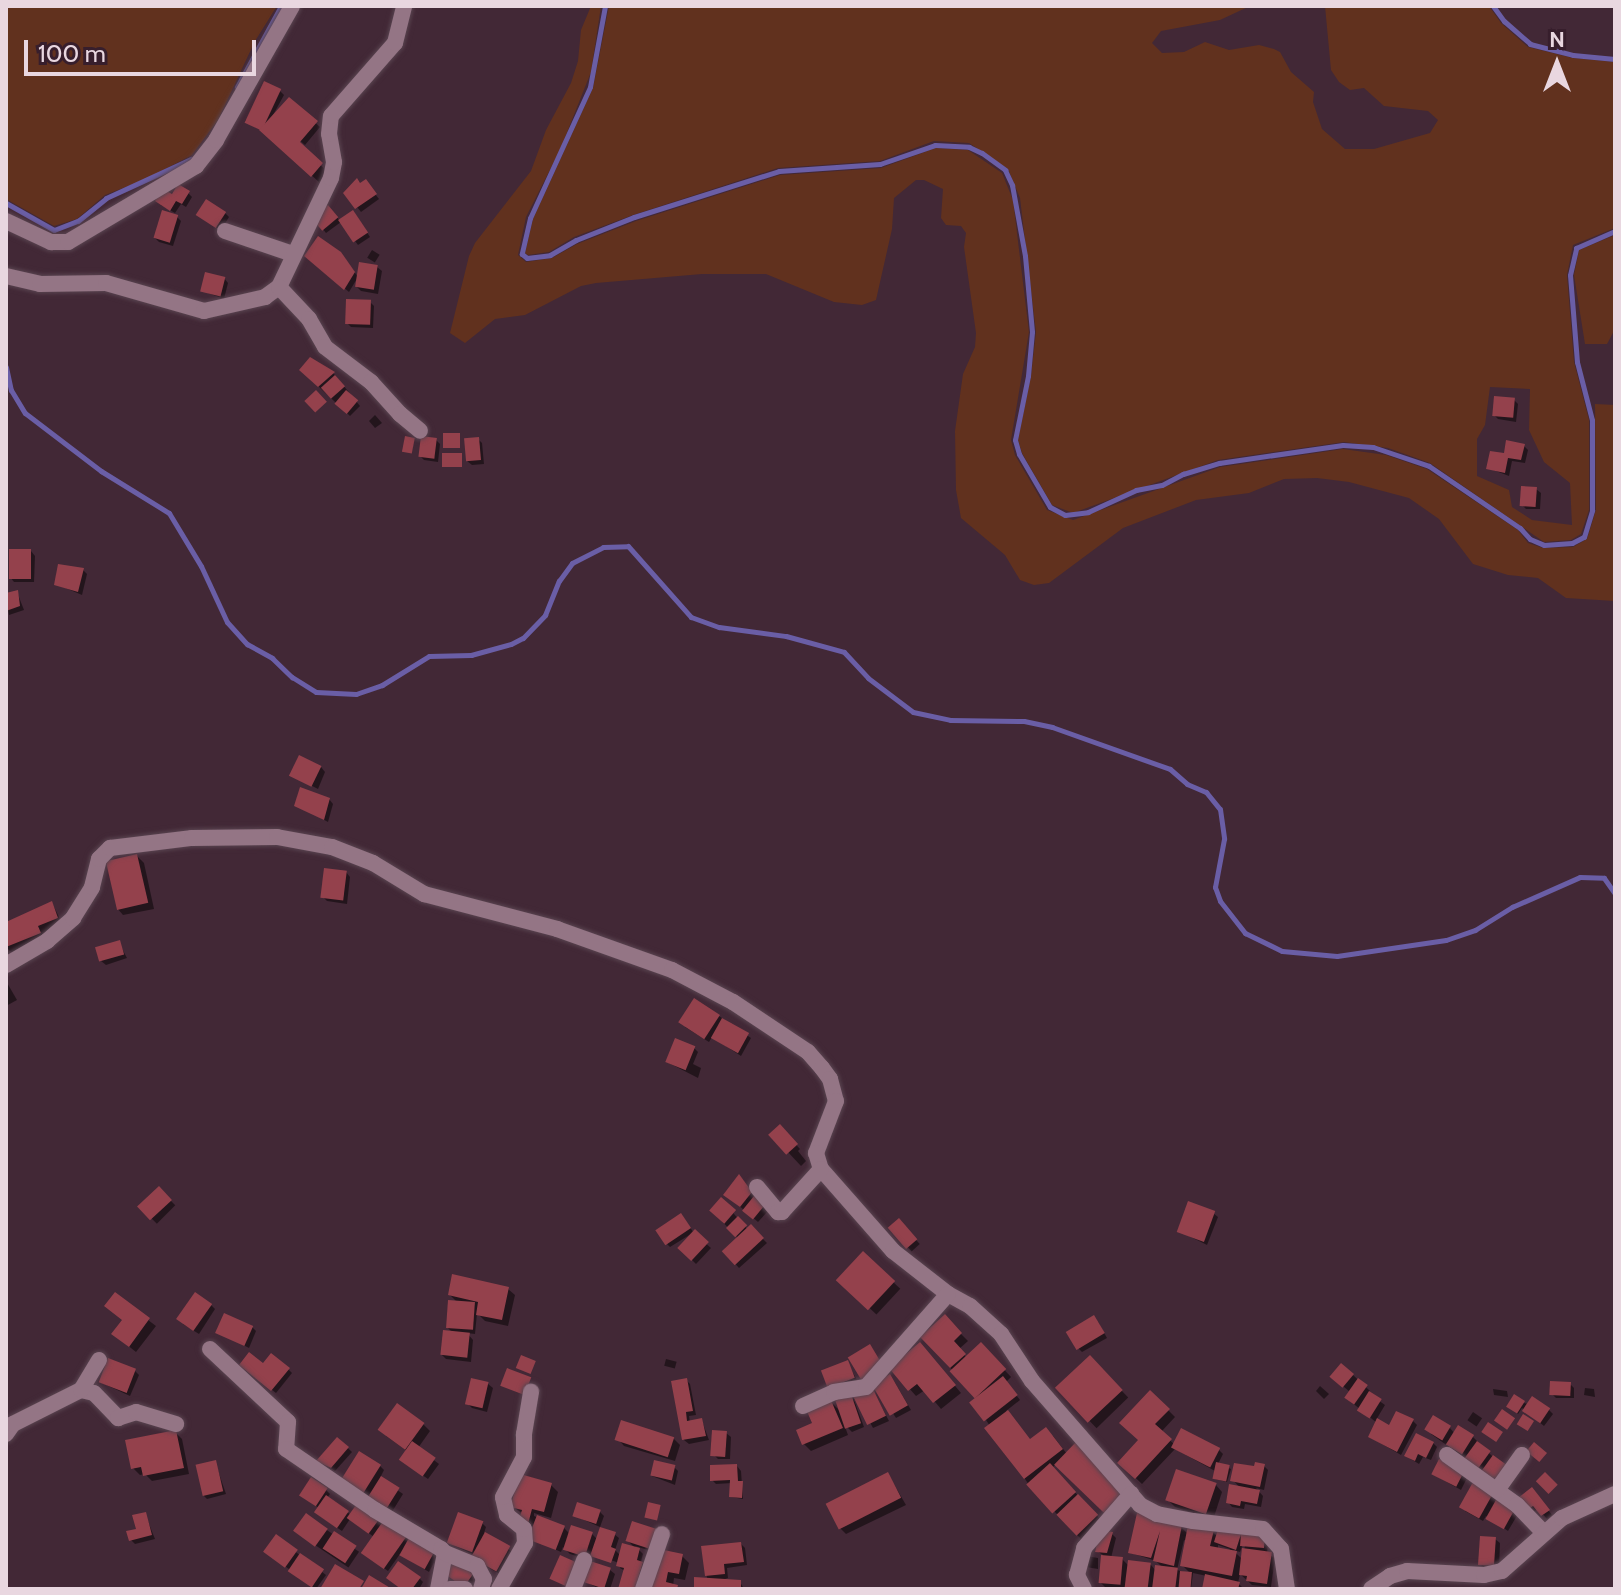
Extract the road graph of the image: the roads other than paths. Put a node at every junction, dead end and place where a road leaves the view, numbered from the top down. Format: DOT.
graph roads {
  1 [pos="292,6"];
  2 [pos="404,6"];
  3 [pos="6,221"];
  4 [pos="225,231"];
  5 [pos="293,254"];
  6 [pos="6,276"];
  7 [pos="279,287"];
  8 [pos="420,431"];
  9 [pos="6,965"];
  10 [pos="821,1169"];
  11 [pos="757,1187"];
  12 [pos="948,1294"];
  13 [pos="210,1349"];
  14 [pos="99,1360"];
  15 [pos="81,1390"];
  16 [pos="531,1392"];
  17 [pos="803,1406"];
  18 [pos="176,1424"];
  19 [pos="6,1434"];
  20 [pos="1447,1455"];
  21 [pos="1522,1455"];
  22 [pos="1497,1490"];
  23 [pos="1131,1494"];
  24 [pos="1615,1494"];
  25 [pos="1543,1532"];
  26 [pos="662,1534"];
  27 [pos="445,1553"];
  28 [pos="584,1560"];
  29 [pos="438,1589"];
  30 [pos="450,1589"];
  31 [pos="465,1589"];
  32 [pos="481,1589"];
  33 [pos="499,1589"];
  34 [pos="573,1589"];
  35 [pos="643,1589"];
  36 [pos="1084,1589"];
  37 [pos="1287,1589"];
  38 [pos="1371,1589"];
  1 -- 3 [label="street"];
  2 -- 5 [label="street"];
  4 -- 5 [label="street"];
  5 -- 7 [label="street"];
  6 -- 7 [label="street"];
  7 -- 8 [label="street"];
  9 -- 10 [label="street"];
  10 -- 11 [label="street"];
  10 -- 12 [label="street"];
  12 -- 17 [label="street"];
  12 -- 23 [label="street"];
  13 -- 27 [label="street"];
  14 -- 15 [label="street"];
  15 -- 18 [label="street"];
  15 -- 19 [label="street"];
  16 -- 33 [label="street"];
  20 -- 22 [label="street"];
  21 -- 22 [label="street"];
  22 -- 25 [label="street"];
  23 -- 36 [label="street"];
  23 -- 37 [label="street"];
  24 -- 25 [label="street"];
  25 -- 38 [label="street"];
  26 -- 35 [label="street"];
  27 -- 29 [label="street"];
  27 -- 32 [label="street"];
  28 -- 34 [label="street"];
  30 -- 31 [label="street"];
}
